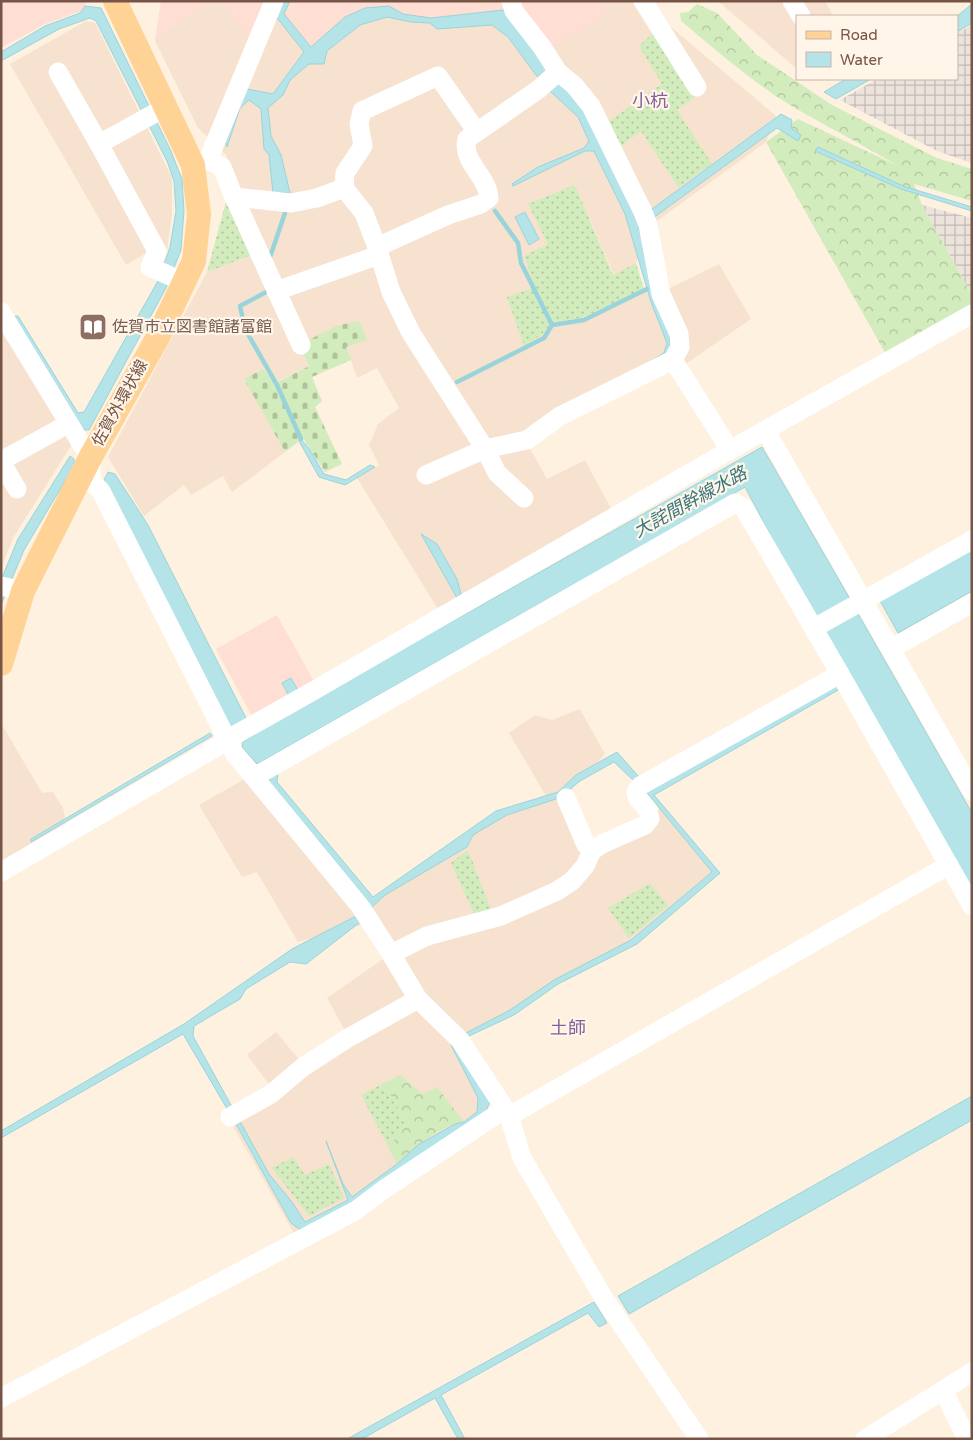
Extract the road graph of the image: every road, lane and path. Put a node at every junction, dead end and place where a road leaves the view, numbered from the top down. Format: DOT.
graph roads {
  1 [pos="115,1"];
  2 [pos="274,1"];
  3 [pos="512,1"];
  4 [pos="643,1"];
  5 [pos="792,1"];
  6 [pos="800,15"];
  7 [pos="58,72"];
  8 [pos="558,72"];
  9 [pos="697,87"];
  10 [pos="154,113"];
  11 [pos="477,132"];
  12 [pos="99,144"];
  13 [pos="201,162"];
  14 [pos="344,188"];
  15 [pos="234,197"];
  16 [pos="378,251"];
  17 [pos="172,276"];
  18 [pos="276,291"];
  19 [pos="972,314"];
  20 [pos="5,318"];
  21 [pos="301,346"];
  22 [pos="672,360"];
  23 [pos="68,424"];
  24 [pos="766,431"];
  25 [pos="485,449"];
  26 [pos="730,450"];
  27 [pos="90,458"];
  28 [pos="1,461"];
  29 [pos="426,475"];
  30 [pos="17,490"];
  31 [pos="524,498"];
  32 [pos="972,540"];
  33 [pos="12,589"];
  34 [pos="864,602"];
  35 [pos="972,603"];
  36 [pos="814,628"];
  37 [pos="891,649"];
  38 [pos="1,664"];
  39 [pos="840,674"];
  40 [pos="227,741"];
  41 [pos="254,777"];
  42 [pos="972,791"];
  43 [pos="566,798"];
  44 [pos="592,851"];
  45 [pos="949,866"];
  46 [pos="1,872"];
  47 [pos="972,906"];
  48 [pos="392,954"];
  49 [pos="418,999"];
  50 [pos="507,1112"];
  51 [pos="233,1115"];
  52 [pos="972,1372"];
  53 [pos="943,1390"];
  54 [pos="1,1398"];
  55 [pos="699,1439"];
  56 [pos="865,1439"];
  57 [pos="967,1439"];
  1 -- 10 [label="main road, 佐賀外環状線"];
  2 -- 13 [label="street"];
  3 -- 8 [label="street"];
  4 -- 9 [label="street"];
  5 -- 6 [label="street"];
  7 -- 12 [label="street"];
  8 -- 11 [label="street"];
  8 -- 22 [label="street"];
  10 -- 12 [label="street"];
  10 -- 13 [label="main road, 佐賀外環状線"];
  11 -- 14 [label="street"];
  11 -- 16 [label="street"];
  12 -- 17 [label="street"];
  13 -- 15 [label="street"];
  13 -- 17 [label="main road, 佐賀外環状線"];
  14 -- 15 [label="street"];
  14 -- 16 [label="street"];
  15 -- 18 [label="street"];
  16 -- 18 [label="street"];
  16 -- 25 [label="street"];
  17 -- 27 [label="main road, 佐賀外環状線"];
  18 -- 21 [label="street"];
  19 -- 24 [label="street"];
  20 -- 23 [label="street"];
  22 -- 25 [label="street"];
  22 -- 26 [label="street"];
  23 -- 27 [label="street"];
  23 -- 28 [label="street"];
  24 -- 26 [label="street"];
  24 -- 34 [label="street"];
  25 -- 29 [label="street"];
  25 -- 31 [label="street"];
  26 -- 40 [label="street"];
  27 -- 33 [label="main road, 佐賀外環状線"];
  27 -- 40 [label="street"];
  28 -- 30 [label="street"];
  32 -- 34 [label="street"];
  33 -- 38 [label="main road, 佐賀外環状線"];
  34 -- 36 [label="street"];
  34 -- 37 [label="street"];
  35 -- 37 [label="street"];
  36 -- 39 [label="street"];
  36 -- 41 [label="street"];
  37 -- 42 [label="street"];
  39 -- 44 [label="street"];
  39 -- 45 [label="street"];
  40 -- 41 [label="street"];
  40 -- 46 [label="street"];
  41 -- 48 [label="street"];
  43 -- 44 [label="street"];
  44 -- 48 [label="street"];
  45 -- 47 [label="street"];
  45 -- 50 [label="street"];
  48 -- 49 [label="street"];
  49 -- 50 [label="street"];
  49 -- 51 [label="street"];
  50 -- 54 [label="street"];
  50 -- 55 [label="street"];
  52 -- 53 [label="street"];
  53 -- 56 [label="street"];
  53 -- 57 [label="street"];
}
